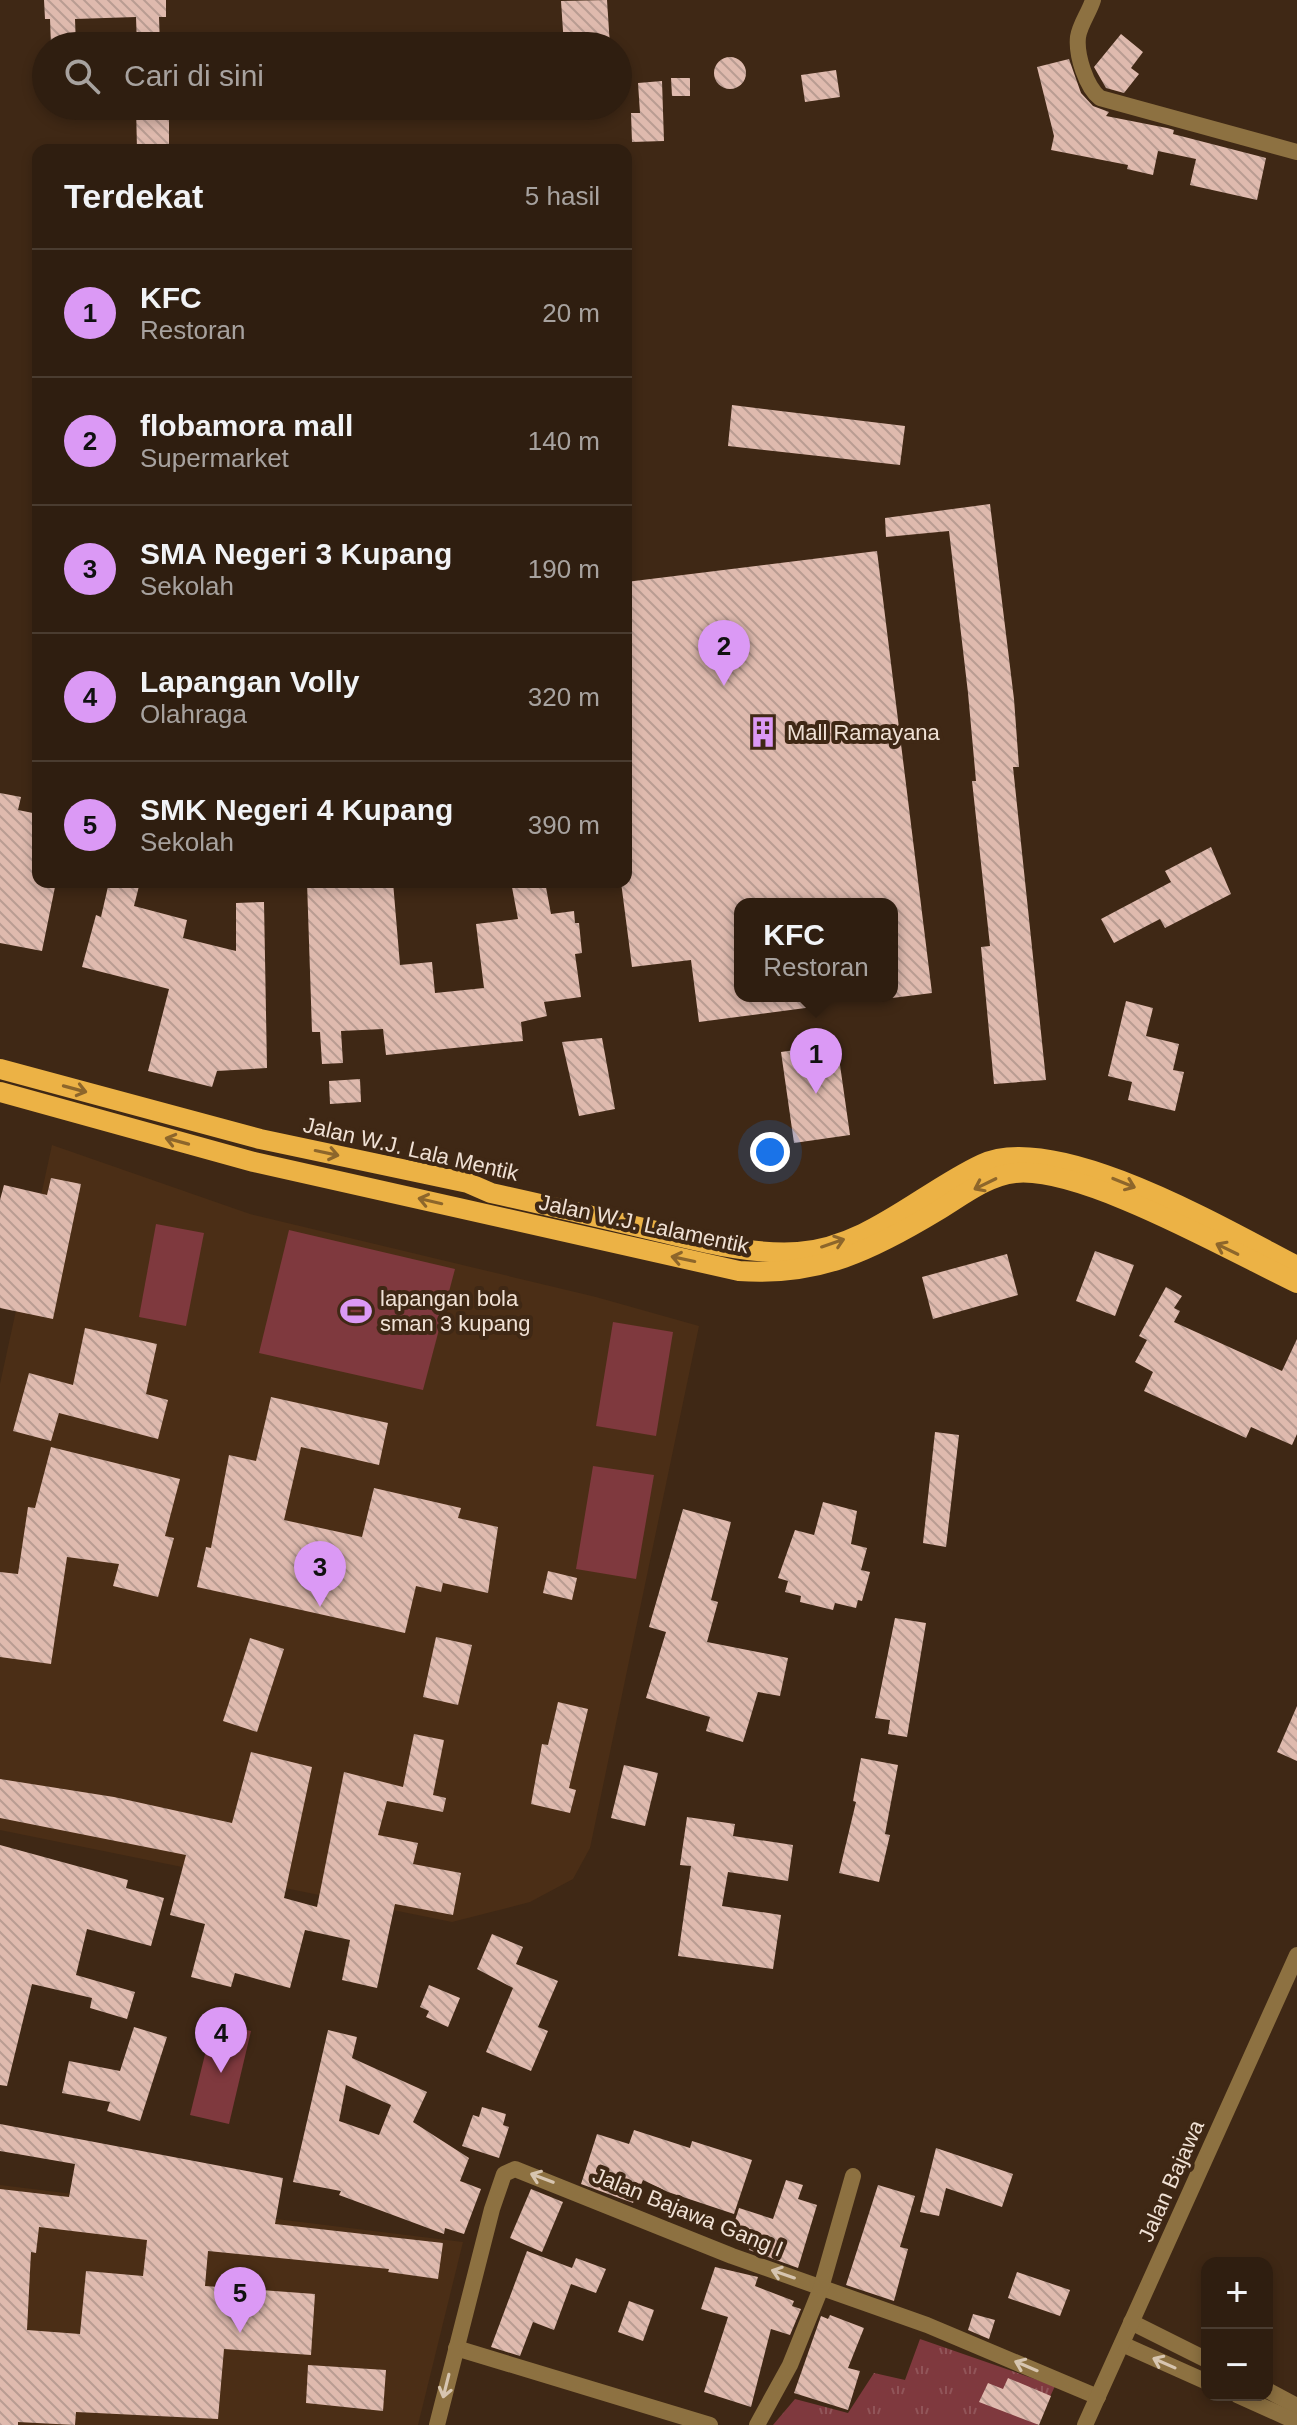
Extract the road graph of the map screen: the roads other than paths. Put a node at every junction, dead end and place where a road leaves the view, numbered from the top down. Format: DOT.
graph roads {
  1 [pos="1093,0"];
  2 [pos="1297,152"];
  3 [pos="0,1069"];
  4 [pos="0,1092"];
  5 [pos="1297,1266"];
  6 [pos="1297,1283"];
  7 [pos="1297,1955"];
  8 [pos="853,2176"];
  9 [pos="821,2288"];
  10 [pos="1131,2322"];
  11 [pos="1122,2344"];
  12 [pos="456,2348"];
  13 [pos="1201,2357"];
  14 [pos="1201,2379"];
  15 [pos="1273,2393"];
  16 [pos="1098,2397"];
  17 [pos="1250,2401"];
  18 [pos="1297,2406"];
  19 [pos="1297,2422"];
  20 [pos="437,2425"];
  21 [pos="710,2425"];
  22 [pos="757,2425"];
  23 [pos="1085,2425"];
  1 -- 2 [label="street"];
  3 -- 5 [label="main road, Jalan W.J. Lala Mentik, one-way"];
  6 -- 4 [label="main road, Jalan W.J. Lalamentik, one-way"];
  7 -- 10 [label="street, Jalan Bajawa"];
  8 -- 9 [label="street"];
  9 -- 12 [label="street, Jalan Bajawa Gang I, one-way"];
  16 -- 9 [label="street, Jalan Bajawa Gang I, one-way"];
  9 -- 22 [label="street"];
  10 -- 11 [label="street, Jalan Bajawa"];
  10 -- 13 [label="street"];
  14 -- 11 [label="street, one-way"];
  11 -- 16 [label="street, Jalan Bajawa"];
  12 -- 20 [label="street, Jalan Bajawa Gang I, one-way"];
  12 -- 21 [label="street"];
  15 -- 18 [label="street"];
  16 -- 23 [label="street, Jalan Bajawa"];
  17 -- 19 [label="street"];
}
